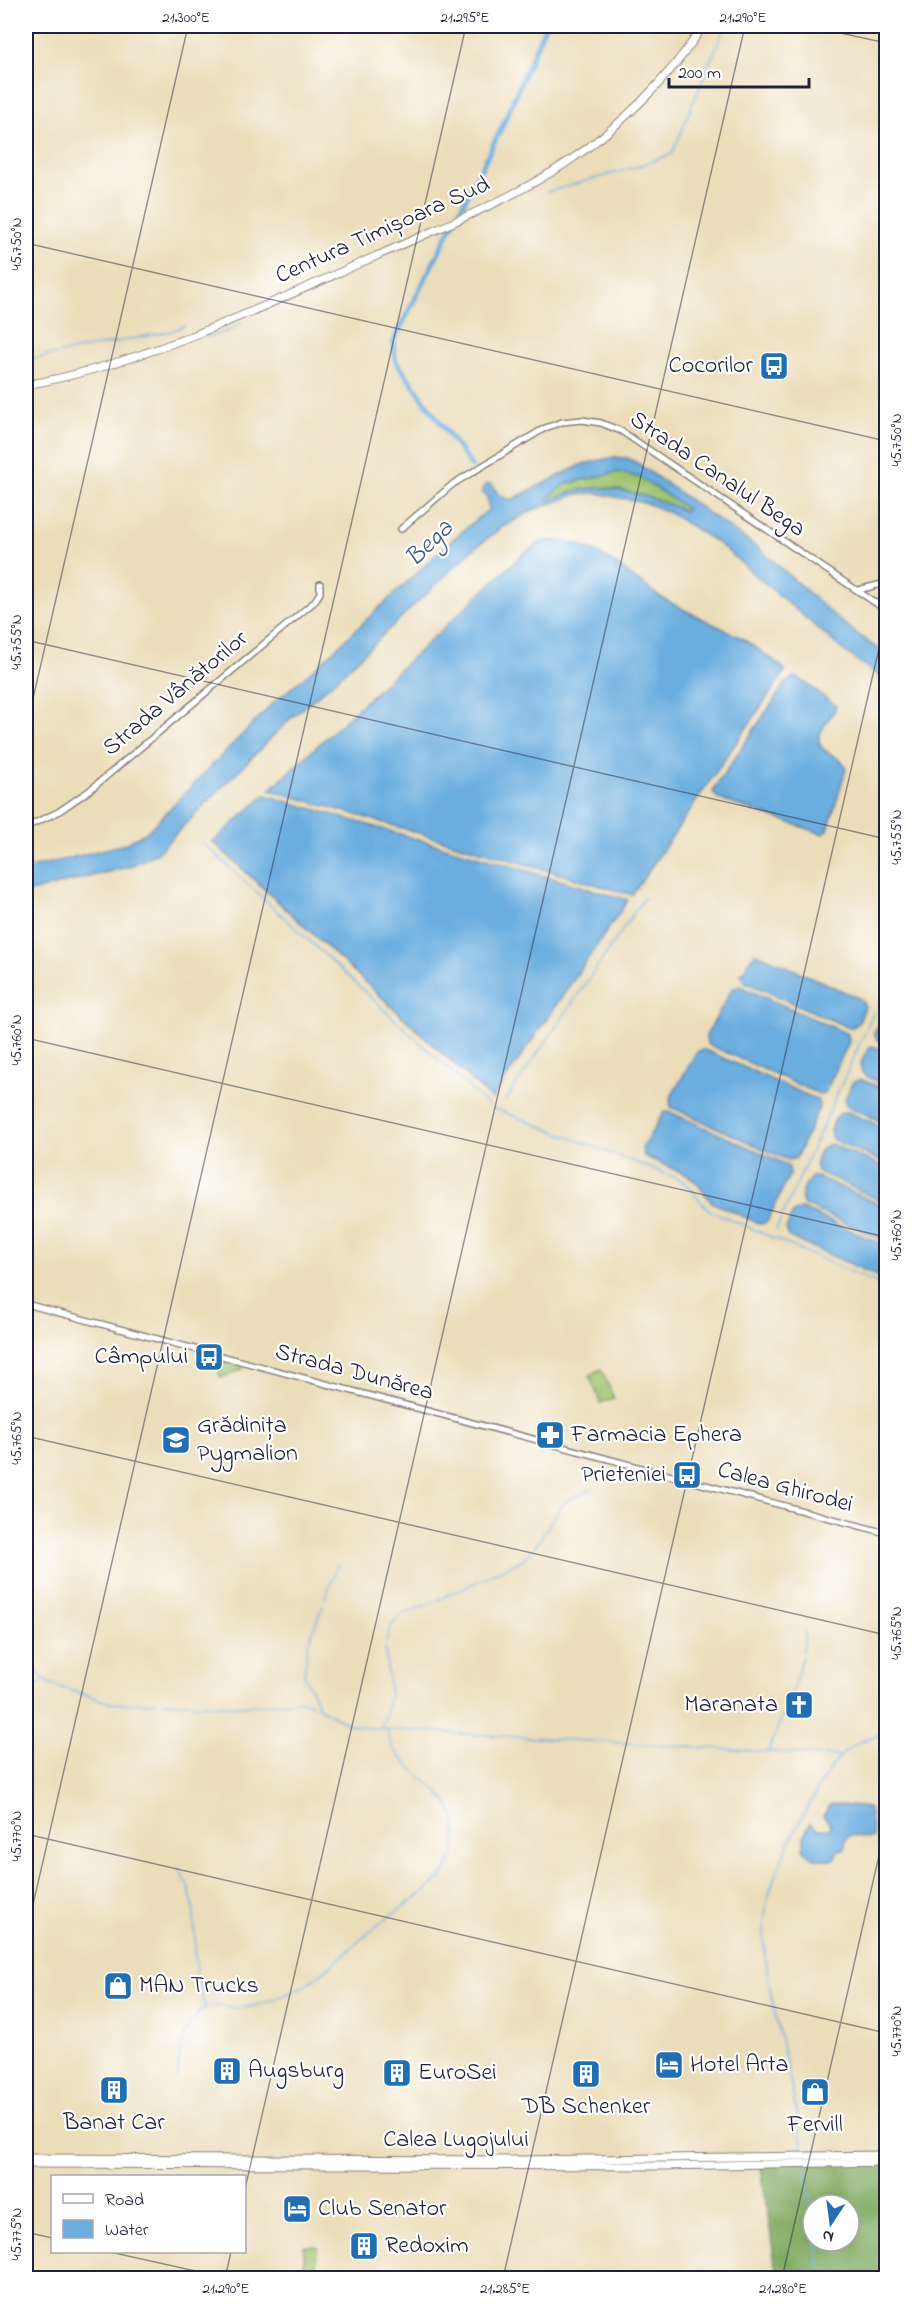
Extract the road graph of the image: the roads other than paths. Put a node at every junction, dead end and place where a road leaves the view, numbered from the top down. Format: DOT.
graph roads {
  1 [pos="703,26"];
  2 [pos="26,385"];
  3 [pos="401,529"];
  4 [pos="886,583"];
  5 [pos="320,584"];
  6 [pos="858,590"];
  7 [pos="886,610"];
  8 [pos="26,827"];
  9 [pos="26,1304"];
  10 [pos="674,1476"];
  11 [pos="886,1533"];
  12 [pos="886,2155"];
  13 [pos="26,2158"];
  14 [pos="886,2162"];
  15 [pos="26,2164"];
  1 -- 2 [label="main road, Centura Timișoara Sud"];
  3 -- 6 [label="street, Strada Canalul Bega"];
  4 -- 6 [label="street"];
  5 -- 8 [label="street, Strada Vânătorilor"];
  6 -- 7 [label="street, Strada Canalul Bega"];
  9 -- 10 [label="street, Strada Dunărea"];
  10 -- 11 [label="street, Calea Ghirodei"];
  12 -- 13 [label="main road, Calea Lugojului"];
  14 -- 15 [label="main road, Calea Lugojului"];
}
